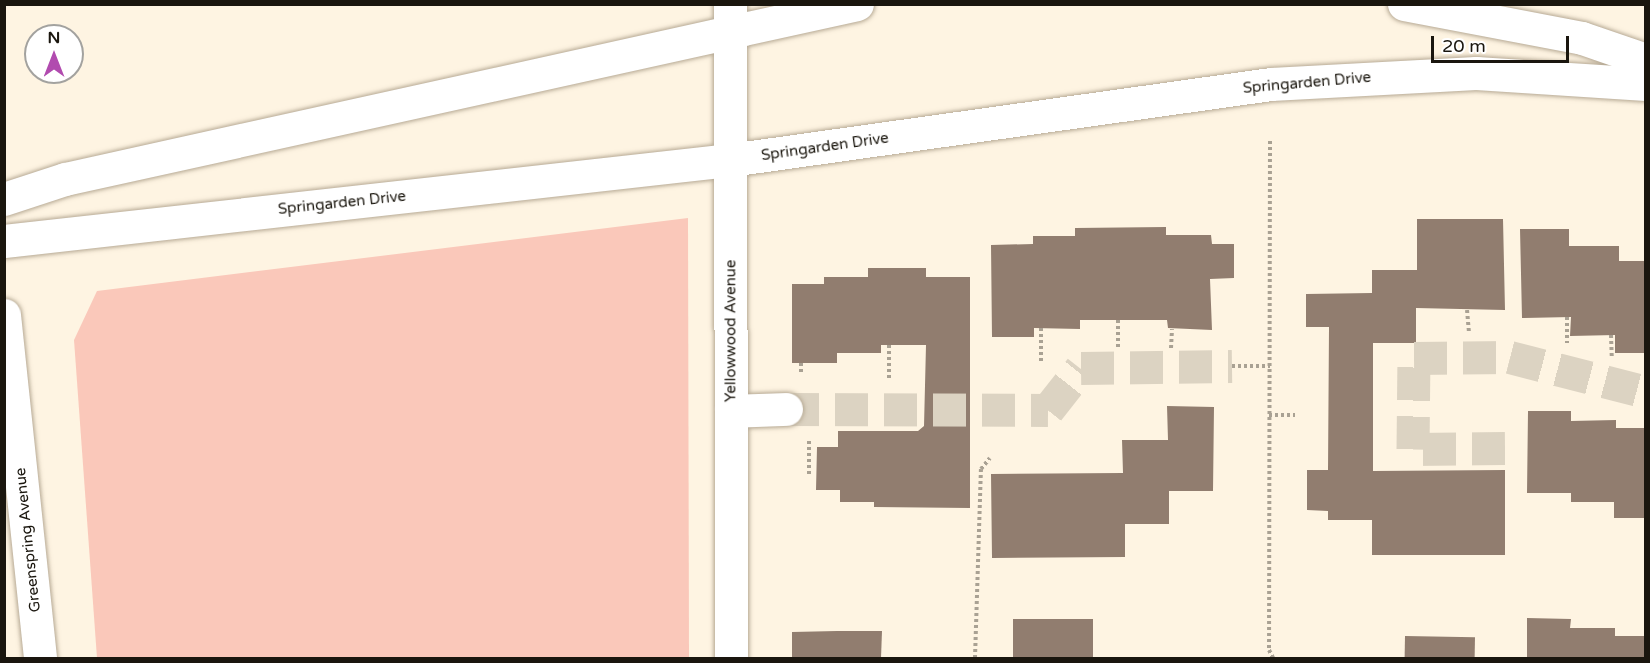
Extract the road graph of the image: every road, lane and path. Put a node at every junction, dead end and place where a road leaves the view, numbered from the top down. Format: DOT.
graph roads {
  1 [pos="856,4"];
  2 [pos="1404,4"];
  3 [pos="730,18"];
  4 [pos="1646,60"];
  5 [pos="1646,84"];
  6 [pos="1270,141"];
  7 [pos="730,160"];
  8 [pos="4,199"];
  9 [pos="4,241"];
  10 [pos="1467,310"];
  11 [pos="4,315"];
  12 [pos="1567,317"];
  13 [pos="1118,320"];
  14 [pos="1041,328"];
  15 [pos="1172,329"];
  16 [pos="1468,334"];
  17 [pos="1611,335"];
  18 [pos="1567,343"];
  19 [pos="889,345"];
  20 [pos="1118,347"];
  21 [pos="1171,348"];
  22 [pos="1612,359"];
  23 [pos="1041,364"];
  24 [pos="1232,366"];
  25 [pos="1270,366"];
  26 [pos="889,380"];
  27 [pos="786,409"];
  28 [pos="731,411"];
  29 [pos="1269,415"];
  30 [pos="1295,415"];
  31 [pos="809,431"];
  32 [pos="990,458"];
  33 [pos="809,477"];
  34 [pos="39,658"];
  35 [pos="732,658"];
  36 [pos="975,658"];
  37 [pos="1273,658"];
  1 -- 3 [label="street"];
  2 -- 4 [label="street"];
  3 -- 7 [label="street, Yellowwood Avenue"];
  3 -- 8 [label="street"];
  5 -- 7 [label="street, Springarden Drive"];
  6 -- 25 [label="path"];
  7 -- 9 [label="street, Springarden Drive"];
  7 -- 28 [label="street, Yellowwood Avenue"];
  10 -- 16 [label="path"];
  11 -- 34 [label="street, Greenspring Avenue"];
  12 -- 18 [label="path"];
  13 -- 20 [label="path"];
  14 -- 23 [label="path"];
  15 -- 21 [label="path"];
  17 -- 22 [label="path"];
  19 -- 26 [label="path"];
  24 -- 25 [label="path"];
  25 -- 29 [label="path"];
  27 -- 28 [label="street"];
  28 -- 35 [label="street, Yellowwood Avenue"];
  29 -- 30 [label="path"];
  29 -- 37 [label="path"];
  31 -- 33 [label="path"];
  32 -- 36 [label="path"];
}
